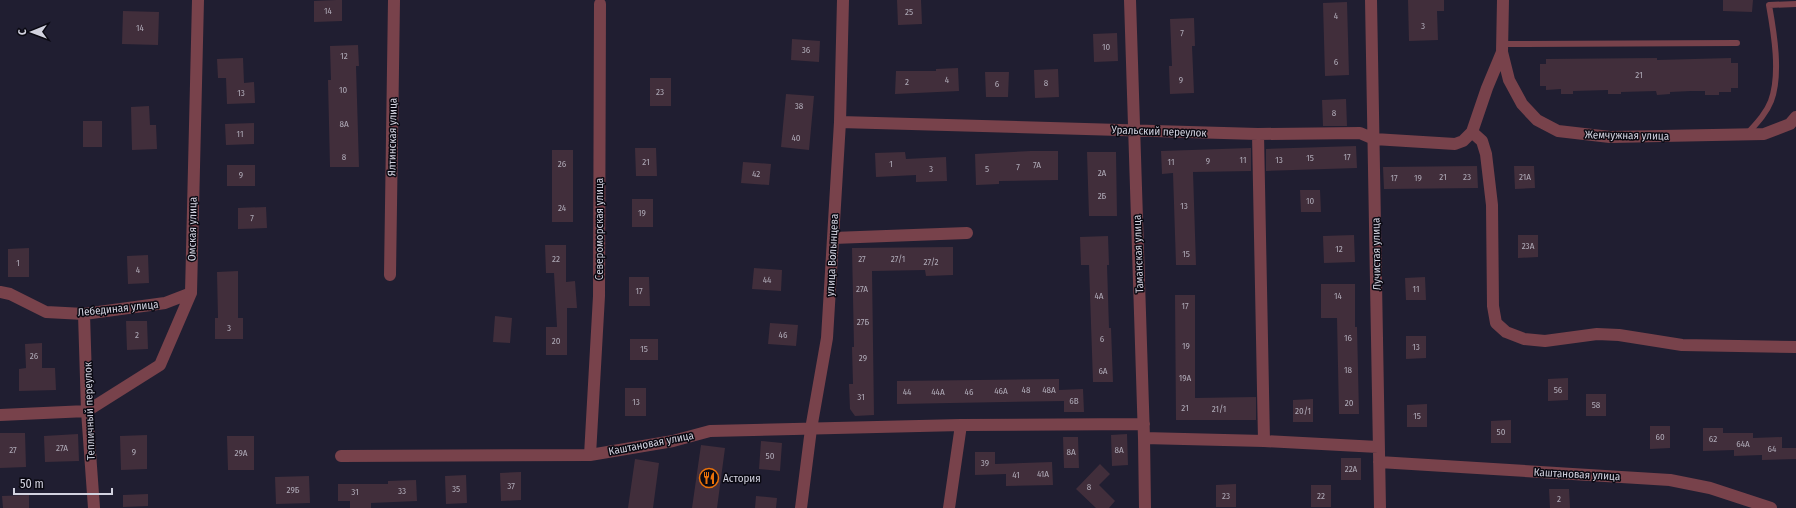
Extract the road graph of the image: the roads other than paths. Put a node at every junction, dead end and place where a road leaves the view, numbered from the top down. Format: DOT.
graph roads {
  1 [pos="198,0"];
  2 [pos="394,0"];
  3 [pos="843,0"];
  4 [pos="1130,0"];
  5 [pos="1371,0"];
  6 [pos="1502,1"];
  7 [pos="1770,2"];
  8 [pos="600,4"];
  9 [pos="1796,4"];
  10 [pos="1737,43"];
  11 [pos="1502,48"];
  12 [pos="1796,117"];
  13 [pos="840,122"];
  14 [pos="1134,130"];
  15 [pos="1472,132"];
  16 [pos="1258,134"];
  17 [pos="1746,135"];
  18 [pos="1374,139"];
  19 [pos="967,233"];
  20 [pos="833,238"];
  21 [pos="390,275"];
  22 [pos="0,292"];
  23 [pos="191,293"];
  24 [pos="84,314"];
  25 [pos="1796,347"];
  26 [pos="87,412"];
  27 [pos="0,415"];
  28 [pos="1144,424"];
  29 [pos="961,425"];
  30 [pos="811,429"];
  31 [pos="1144,438"];
  32 [pos="1264,441"];
  33 [pos="1378,447"];
  34 [pos="590,455"];
  35 [pos="341,456"];
  36 [pos="1379,462"];
  37 [pos="94,508"];
  38 [pos="801,508"];
  39 [pos="949,508"];
  40 [pos="1145,508"];
  41 [pos="1380,508"];
  42 [pos="1771,508"];
  1 -- 23 [label="street, Омская улица"];
  2 -- 21 [label="street, Ялтинская улица"];
  3 -- 13 [label="street, улица Волынцева"];
  4 -- 14 [label="street, Таманская улица"];
  5 -- 18 [label="street, Лучистая улица"];
  6 -- 11 [label="street, Жемчужная улица"];
  7 -- 9 [label="lane"];
  7 -- 17 [label="lane"];
  8 -- 34 [label="street, Североморская улица"];
  10 -- 11 [label="lane"];
  11 -- 15 [label="street"];
  11 -- 17 [label="street, Жемчужная улица"];
  12 -- 17 [label="street, Жемчужная улица"];
  13 -- 14 [label="street, Уральский переулок"];
  13 -- 20 [label="street, улица Волынцева"];
  14 -- 16 [label="street, Уральский переулок"];
  14 -- 28 [label="street, Таманская улица"];
  15 -- 18 [label="street, Уральский переулок"];
  15 -- 25 [label="street"];
  16 -- 18 [label="street, Уральский переулок"];
  16 -- 32 [label="street"];
  18 -- 33 [label="street, Лучистая улица"];
  19 -- 20 [label="street"];
  20 -- 30 [label="street, улица Волынцева"];
  22 -- 24 [label="street, Лебединая улица"];
  23 -- 24 [label="street, Лебединая улица"];
  23 -- 26 [label="street, Омская улица"];
  24 -- 26 [label="street, Тепличный переулок"];
  26 -- 27 [label="street"];
  26 -- 37 [label="street, Тепличный переулок"];
  28 -- 29 [label="street, Каштановая улица"];
  28 -- 31 [label="street, Таманская улица"];
  29 -- 30 [label="street, Каштановая улица"];
  29 -- 39 [label="street"];
  30 -- 34 [label="street, Каштановая улица"];
  30 -- 38 [label="street, улица Волынцева"];
  31 -- 32 [label="street"];
  31 -- 40 [label="street, Таманская улица"];
  32 -- 33 [label="street"];
  33 -- 36 [label="street, Лучистая улица"];
  34 -- 35 [label="street, Каштановая улица"];
  36 -- 41 [label="street, Лучистая улица"];
  36 -- 42 [label="street, Каштановая улица"];
}
